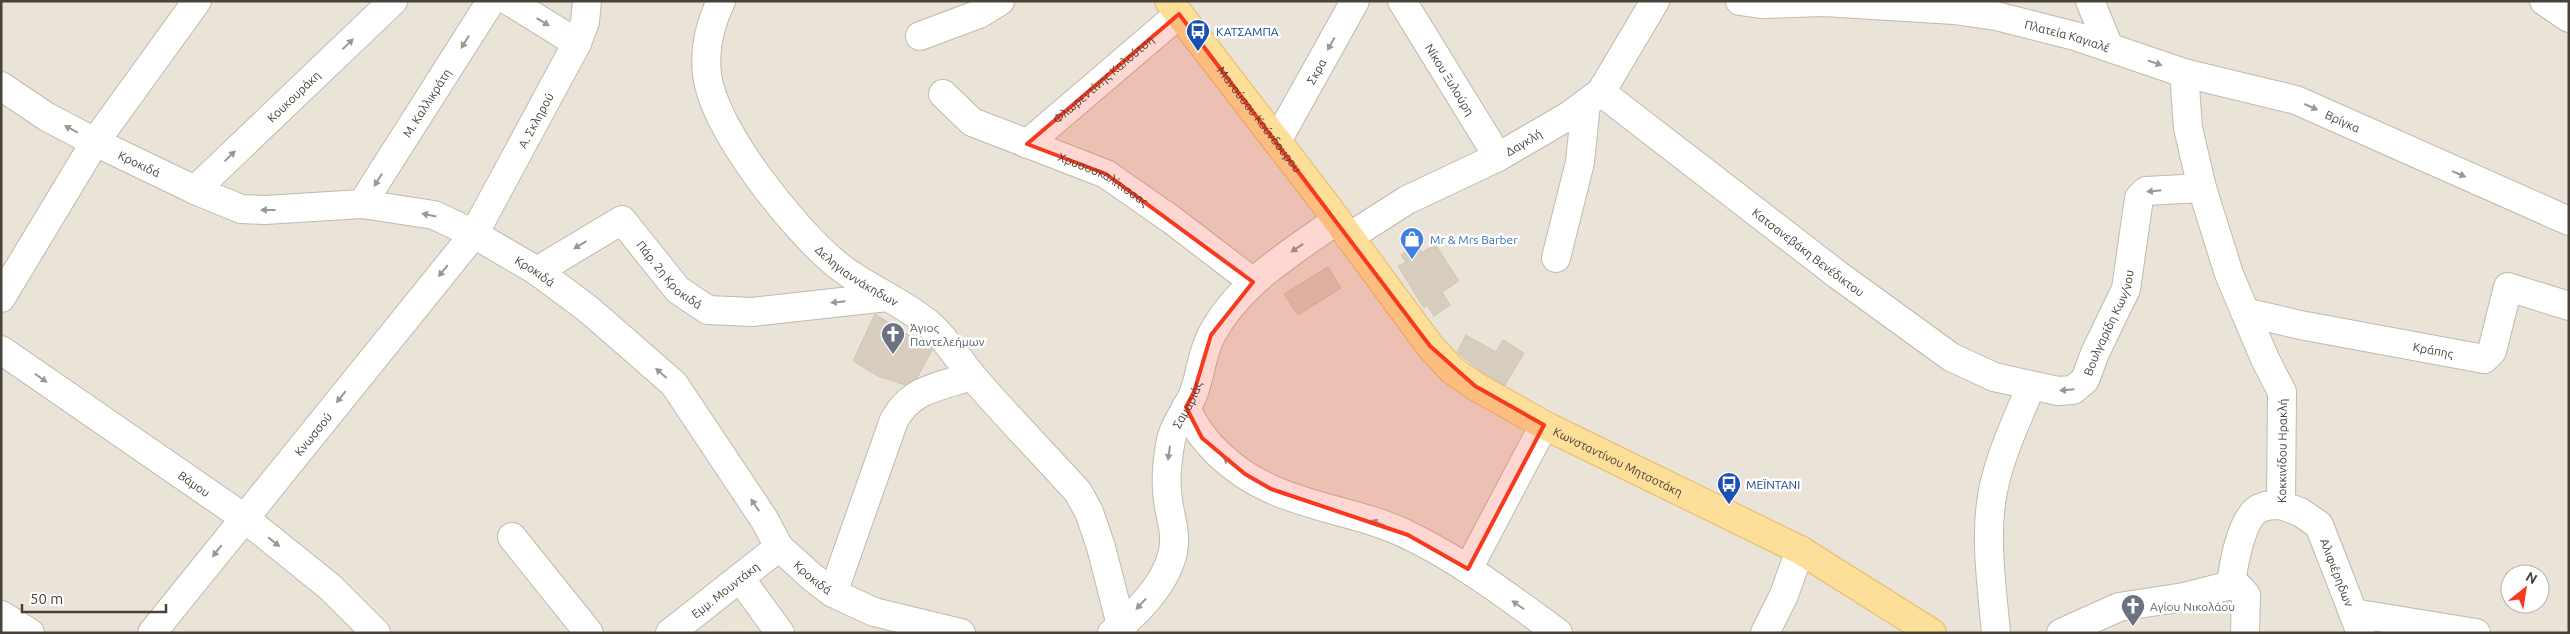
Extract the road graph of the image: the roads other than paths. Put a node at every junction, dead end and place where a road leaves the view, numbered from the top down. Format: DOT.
graph roads {
  1 [pos="197,1"];
  2 [pos="393,1"];
  3 [pos="491,1"];
  4 [pos="509,1"];
  5 [pos="587,1"];
  6 [pos="721,1"];
  7 [pos="1000,1"];
  8 [pos="1355,1"];
  9 [pos="1402,1"];
  10 [pos="1655,1"];
  11 [pos="1740,1"];
  12 [pos="2090,1"];
  13 [pos="2544,1"];
  14 [pos="1174,7"];
  15 [pos="2000,9"];
  16 [pos="2569,18"];
  17 [pos="920,36"];
  18 [pos="577,43"];
  19 [pos="2109,47"];
  20 [pos="2184,73"];
  21 [pos="1,86"];
  22 [pos="943,94"];
  23 [pos="1593,98"];
  24 [pos="1277,141"];
  25 [pos="95,142"];
  26 [pos="1027,144"];
  27 [pos="1498,157"];
  28 [pos="2202,188"];
  29 [pos="195,190"];
  30 [pos="362,204"];
  31 [pos="2569,221"];
  32 [pos="1343,228"];
  33 [pos="474,234"];
  34 [pos="1556,258"];
  35 [pos="537,271"];
  36 [pos="1253,282"];
  37 [pos="887,297"];
  38 [pos="1,298"];
  39 [pos="2569,306"];
  40 [pos="2245,312"];
  41 [pos="1,350"];
  42 [pos="972,376"];
  43 [pos="2031,386"];
  44 [pos="1186,407"];
  45 [pos="1544,426"];
  46 [pos="2281,504"];
  47 [pos="243,517"];
  48 [pos="512,537"];
  49 [pos="779,547"];
  50 [pos="1800,550"];
  51 [pos="1468,569"];
  52 [pos="740,578"];
  53 [pos="2231,585"];
  54 [pos="833,593"];
  55 [pos="1,615"];
  56 [pos="2357,623"];
  57 [pos="1118,631"];
  58 [pos="30,633"];
  59 [pos="152,633"];
  60 [pos="376,633"];
  61 [pos="589,633"];
  62 [pos="670,633"];
  63 [pos="780,633"];
  64 [pos="960,633"];
  65 [pos="1558,633"];
  66 [pos="1765,633"];
  67 [pos="1932,633"];
  68 [pos="1996,633"];
  69 [pos="2061,633"];
  70 [pos="2245,633"];
  71 [pos="2476,633"];
  1 -- 25 [label="street"];
  29 -- 2 [label="street, Κουκουράκη, one-way"];
  3 -- 30 [label="street, Μ. Καλλικράτη, one-way"];
  4 -- 18 [label="street, one-way"];
  5 -- 18 [label="street, Α. Σκληρού"];
  6 -- 37 [label="street, Δεληγιαννάκηδων"];
  7 -- 17 [label="street"];
  8 -- 24 [label="street, Σκρα, one-way"];
  9 -- 27 [label="street, Νίκου Ξυλούρη"];
  10 -- 23 [label="street, Δαγκλή"];
  11 -- 15 [label="street, Πλατεία Καγιαλέ"];
  12 -- 19 [label="street, Πλατεία Καγιαλέ"];
  13 -- 16 [label="street"];
  14 -- 24 [label="main road, Μανούσου Κούνδουρου"];
  14 -- 26 [label="street, Φλωρεντίνης Καλούτση"];
  15 -- 19 [label="street, Πλατεία Καγιαλέ"];
  18 -- 33 [label="street, Α. Σκληρού"];
  19 -- 20 [label="street, Βρίγκα, one-way"];
  20 -- 28 [label="street, Κοκκινίδου Ηρακλή"];
  20 -- 31 [label="street, Βρίγκα, one-way"];
  25 -- 21 [label="street, Κροκιδά, one-way"];
  22 -- 26 [label="street, Χρυσοσκαλίτισσας"];
  23 -- 27 [label="street, Δαγκλή"];
  23 -- 34 [label="street"];
  23 -- 43 [label="street, Κατσανεβάκη Βενέδικτου"];
  24 -- 32 [label="main road, Μανούσου Κούνδουρου"];
  25 -- 29 [label="street, Κροκιδά"];
  25 -- 38 [label="street"];
  26 -- 36 [label="street, Χρυσοσκαλίτισσας"];
  27 -- 32 [label="street, Δαγκλή"];
  28 -- 40 [label="street, Κοκκινίδου Ηρακλή"];
  28 -- 43 [label="street, Βουλγαρίδη Κων/νου, one-way"];
  30 -- 29 [label="street, Κροκιδά, one-way"];
  33 -- 30 [label="street, Κροκιδά, one-way"];
  32 -- 36 [label="street, Σαμαριάς, one-way"];
  32 -- 45 [label="main road, Κωνσταντίνου Μητσοτάκη"];
  33 -- 35 [label="street, Κροκιδά"];
  33 -- 47 [label="street, Κνωσσού, one-way"];
  37 -- 35 [label="street, Πάρ. 2η Κροκιδά, one-way"];
  49 -- 35 [label="street, Κροκιδά, one-way"];
  36 -- 44 [label="street, Σαμαριάς"];
  37 -- 42 [label="street, Δεληγιαννάκηδων"];
  39 -- 40 [label="street, Κράπης"];
  40 -- 46 [label="street, Κοκκινίδου Ηρακλή"];
  41 -- 47 [label="street, Βάμου, one-way"];
  42 -- 54 [label="street"];
  42 -- 57 [label="street, Δεληγιαννάκηδων"];
  43 -- 68 [label="street"];
  51 -- 44 [label="street, one-way"];
  44 -- 57 [label="street, Σαμαριάς, one-way"];
  45 -- 50 [label="main road, Κωνσταντίνου Μητσοτάκη"];
  45 -- 51 [label="street"];
  46 -- 53 [label="street, Κοκκινίδου Ηρακλή"];
  46 -- 56 [label="street, Αλιφιέρηδων"];
  47 -- 59 [label="street, Κνωσσού, one-way"];
  47 -- 60 [label="street, Βάμου, one-way"];
  48 -- 61 [label="street"];
  49 -- 52 [label="street, Εμμ. Μουντάκη"];
  49 -- 54 [label="street, Κροκιδά"];
  50 -- 66 [label="street"];
  50 -- 67 [label="main road, Κωνσταντίνου Μητσοτάκη"];
  65 -- 51 [label="street, one-way"];
  52 -- 62 [label="street, Εμμ. Μουντάκη"];
  52 -- 63 [label="street"];
  53 -- 69 [label="street"];
  53 -- 70 [label="street"];
  54 -- 64 [label="street, Κροκιδά"];
  55 -- 58 [label="street"];
  56 -- 71 [label="street"];
}
